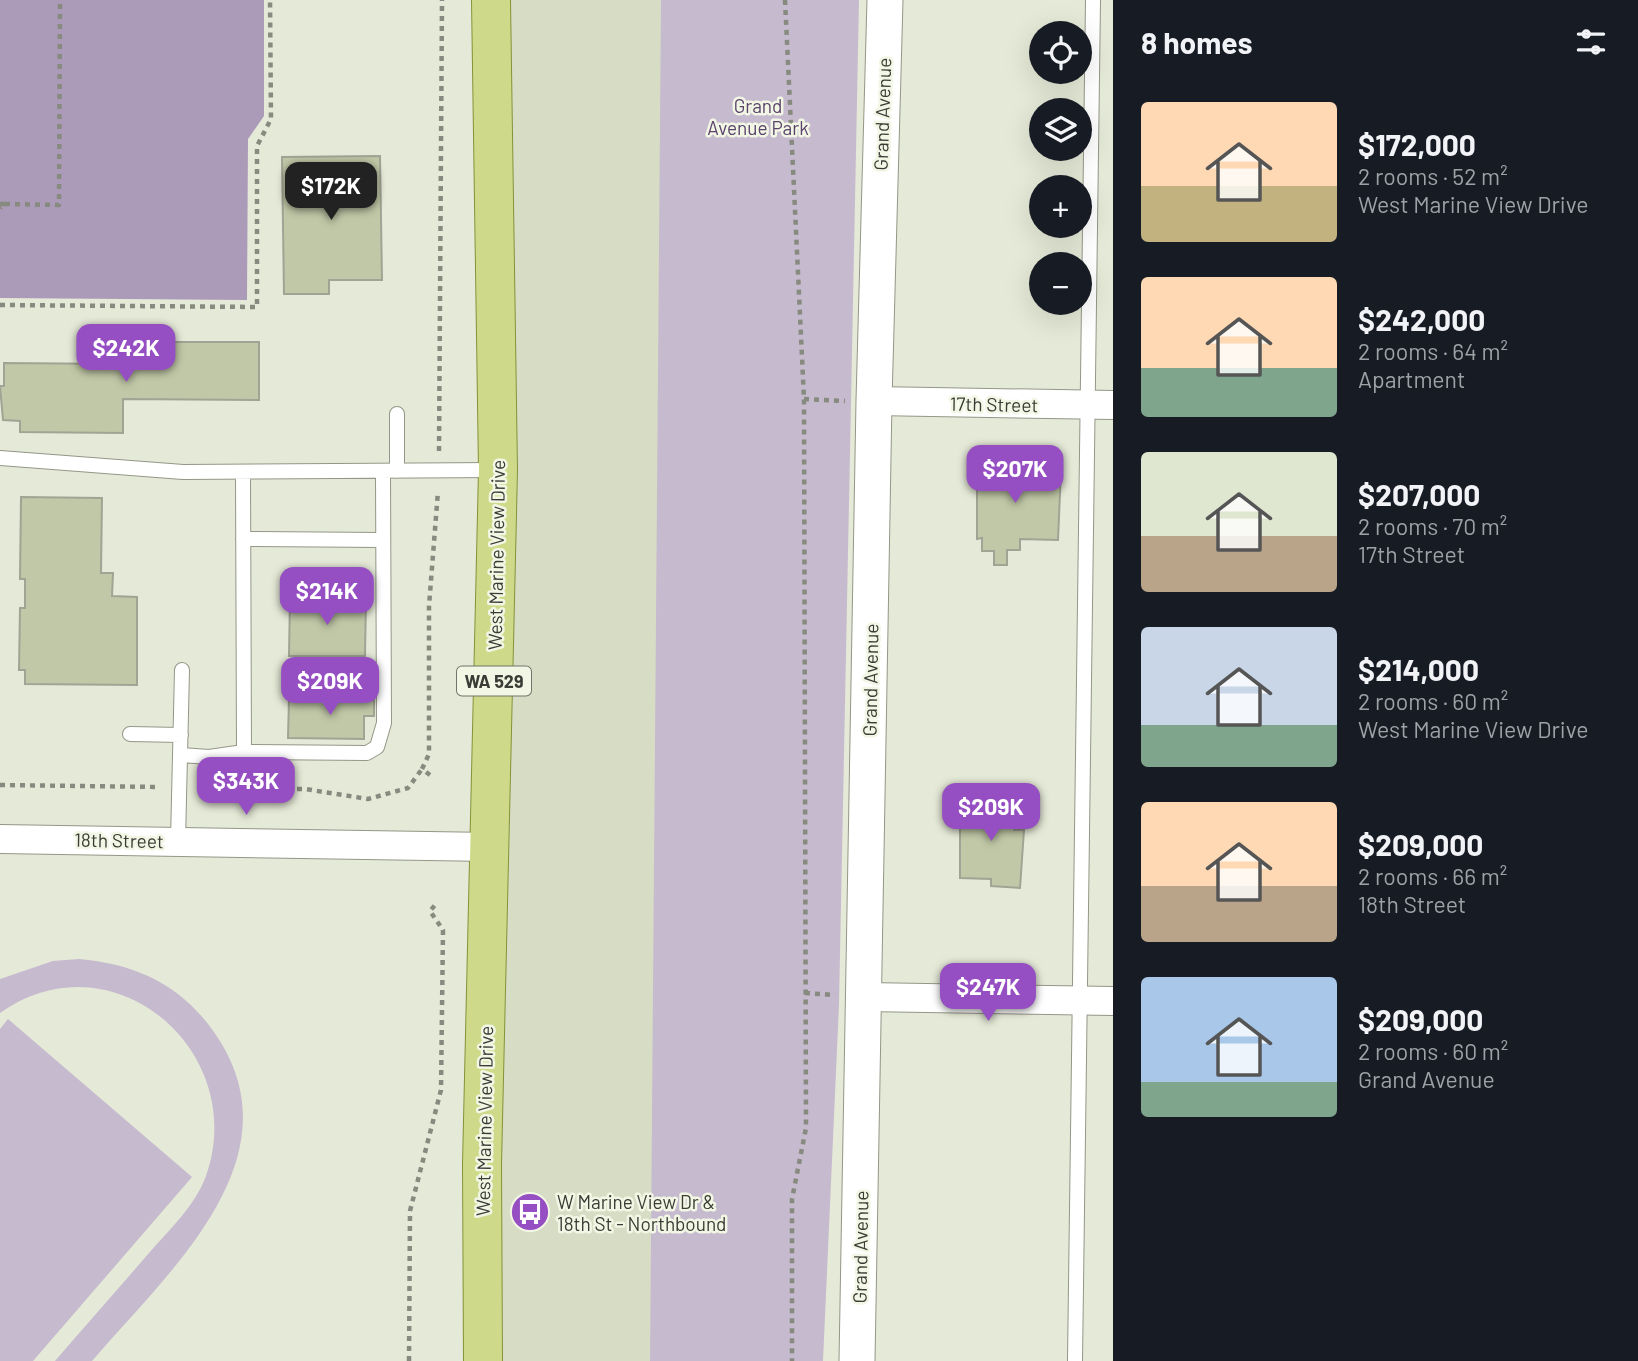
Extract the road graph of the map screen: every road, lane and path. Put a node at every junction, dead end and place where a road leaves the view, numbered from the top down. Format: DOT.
graph roads {
  1 [pos="60,0"];
  2 [pos="270,0"];
  3 [pos="442,0"];
  4 [pos="491,0"];
  5 [pos="785,0"];
  6 [pos="885,0"];
  7 [pos="1093,0"];
  8 [pos="2,206"];
  9 [pos="0,305"];
  10 [pos="804,399"];
  11 [pos="874,401"];
  12 [pos="1100,405"];
  13 [pos="397,414"];
  14 [pos="0,458"];
  15 [pos="438,470"];
  16 [pos="498,470"];
  17 [pos="390,471"];
  18 [pos="243,472"];
  19 [pos="243,539"];
  20 [pos="383,540"];
  21 [pos="182,670"];
  22 [pos="130,734"];
  23 [pos="181,735"];
  24 [pos="244,752"];
  25 [pos="181,755"];
  26 [pos="422,769"];
  27 [pos="430,775"];
  28 [pos="0,785"];
  29 [pos="180,788"];
  30 [pos="0,839"];
  31 [pos="178,841"];
  32 [pos="491,846"];
  33 [pos="435,905"];
  34 [pos="865,997"];
  35 [pos="1080,1000"];
  36 [pos="1113,1001"];
  37 [pos="409,1361"];
  38 [pos="483,1361"];
  39 [pos="792,1361"];
  40 [pos="858,1361"];
  41 [pos="1075,1361"];
  1 -- 8 [label="path"];
  2 -- 9 [label="path"];
  3 -- 15 [label="path"];
  4 -- 16 [label="main road, West Marine View Drive / WA 529"];
  5 -- 10 [label="path"];
  6 -- 11 [label="street, Grand Avenue"];
  7 -- 12 [label="lane"];
  10 -- 11 [label="path"];
  10 -- 39 [label="path"];
  11 -- 12 [label="street, 17th Street"];
  11 -- 34 [label="street, Grand Avenue"];
  12 -- 35 [label="lane"];
  13 -- 17 [label="lane"];
  14 -- 18 [label="lane"];
  15 -- 16 [label="lane"];
  15 -- 17 [label="lane"];
  15 -- 26 [label="path"];
  16 -- 32 [label="main road, West Marine View Drive / WA 529"];
  17 -- 18 [label="lane"];
  17 -- 20 [label="lane"];
  18 -- 19 [label="lane"];
  19 -- 20 [label="lane"];
  19 -- 24 [label="lane"];
  20 -- 24 [label="lane"];
  21 -- 23 [label="lane"];
  22 -- 23 [label="lane"];
  23 -- 25 [label="lane"];
  24 -- 25 [label="lane"];
  25 -- 29 [label="lane"];
  26 -- 27 [label="path"];
  26 -- 29 [label="path"];
  28 -- 29 [label="path"];
  29 -- 31 [label="lane"];
  30 -- 31 [label="street, 18th Street"];
  31 -- 32 [label="street, 18th Street"];
  32 -- 38 [label="main road, West Marine View Drive / WA 529"];
  33 -- 37 [label="path"];
  34 -- 35 [label="street"];
  34 -- 40 [label="street, Grand Avenue"];
  35 -- 36 [label="street"];
  35 -- 41 [label="lane"];
}
